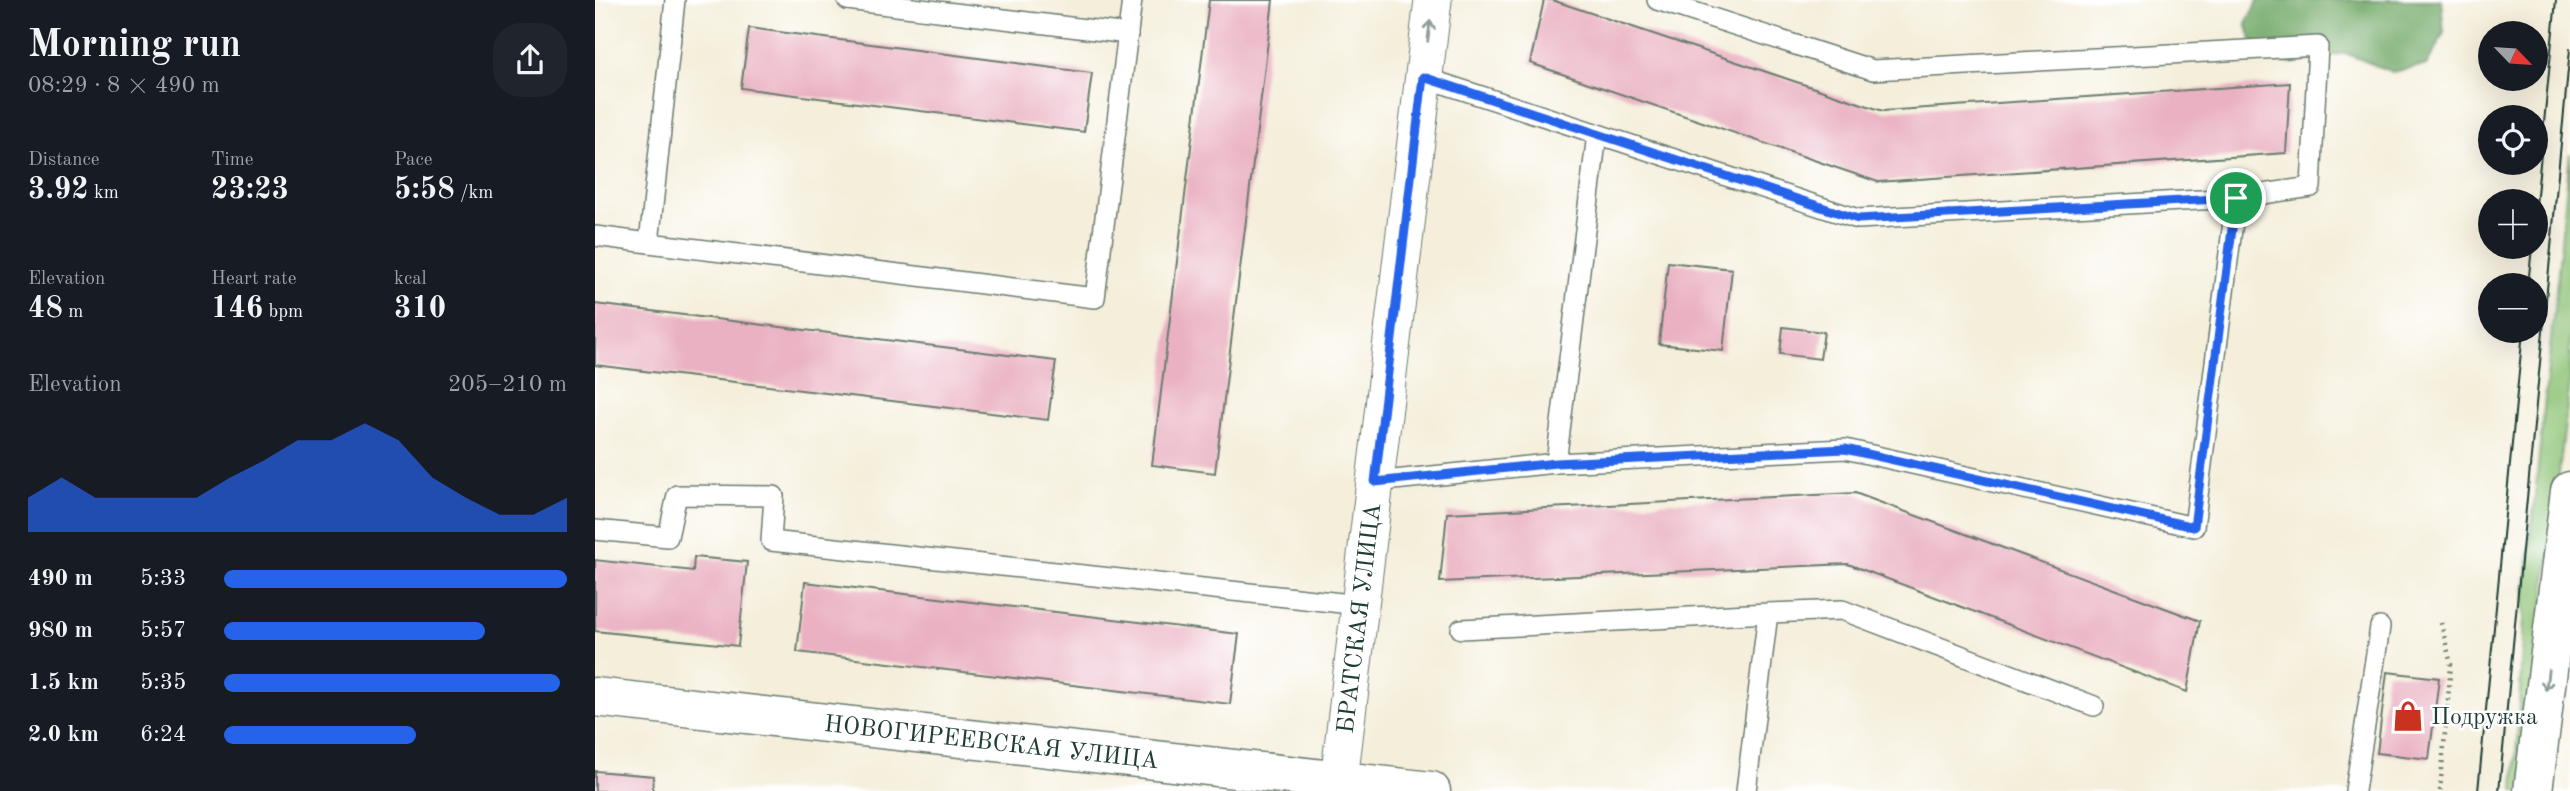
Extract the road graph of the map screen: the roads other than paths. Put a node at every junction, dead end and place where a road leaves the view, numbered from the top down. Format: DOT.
graph roads {
  1 [pos="675,0"];
  2 [pos="847,0"];
  3 [pos="1132,0"];
  4 [pos="1433,0"];
  5 [pos="1657,0"];
  6 [pos="1128,34"];
  7 [pos="1423,77"];
  8 [pos="1597,134"];
  9 [pos="2236,198"];
  10 [pos="595,236"];
  11 [pos="649,243"];
  12 [pos="1556,463"];
  13 [pos="1375,482"];
  14 [pos="2570,491"];
  15 [pos="595,530"];
  16 [pos="1360,605"];
  17 [pos="1768,612"];
  18 [pos="2380,627"];
  19 [pos="1461,629"];
  20 [pos="595,697"];
  21 [pos="2094,706"];
  22 [pos="1339,780"];
  23 [pos="1431,791"];
  24 [pos="1746,791"];
  25 [pos="2355,791"];
  26 [pos="2533,791"];
  1 -- 11 [label="lane"];
  2 -- 6 [label="lane"];
  3 -- 6 [label="lane"];
  7 -- 4 [label="street, БРАТСКАЯ УЛИЦА, one-way"];
  5 -- 9 [label="lane"];
  6 -- 11 [label="lane"];
  7 -- 8 [label="lane"];
  7 -- 13 [label="street, БРАТСКАЯ УЛИЦА"];
  8 -- 9 [label="lane"];
  8 -- 12 [label="lane"];
  9 -- 12 [label="lane"];
  10 -- 11 [label="lane"];
  12 -- 13 [label="lane"];
  13 -- 16 [label="street, БРАТСКАЯ УЛИЦА"];
  14 -- 26 [label="street, one-way"];
  15 -- 16 [label="lane"];
  16 -- 22 [label="street, БРАТСКАЯ УЛИЦА"];
  17 -- 19 [label="lane"];
  17 -- 21 [label="lane"];
  17 -- 24 [label="lane"];
  18 -- 25 [label="lane"];
  20 -- 22 [label="street, НОВОГИРЕЕВСКАЯ УЛИЦА"];
  22 -- 23 [label="street, НОВОГИРЕЕВСКАЯ УЛИЦА"];
}
